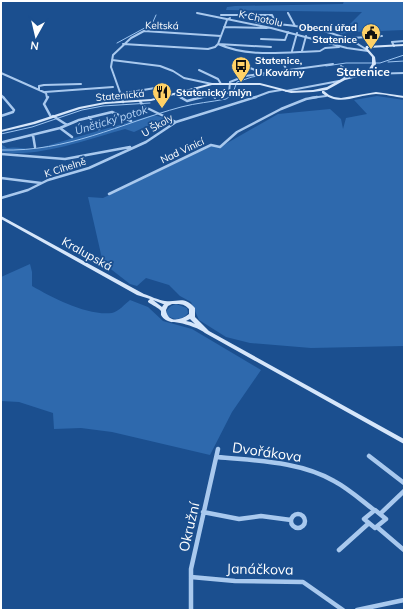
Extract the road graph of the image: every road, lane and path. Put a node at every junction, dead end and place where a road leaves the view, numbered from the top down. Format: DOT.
graph roads {
  1 [pos="197,13"];
  2 [pos="288,13"];
  3 [pos="214,15"];
  4 [pos="230,18"];
  5 [pos="248,22"];
  6 [pos="276,24"];
  7 [pos="295,26"];
  8 [pos="224,27"];
  9 [pos="272,28"];
  10 [pos="288,32"];
  11 [pos="296,33"];
  12 [pos="221,36"];
  13 [pos="306,36"];
  14 [pos="382,36"];
  15 [pos="261,39"];
  16 [pos="351,40"];
  17 [pos="404,41"];
  18 [pos="333,43"];
  19 [pos="123,44"];
  20 [pos="218,44"];
  21 [pos="404,45"];
  22 [pos="394,46"];
  23 [pos="271,47"];
  24 [pos="367,50"];
  25 [pos="292,51"];
  26 [pos="302,51"];
  27 [pos="112,60"];
  28 [pos="258,62"];
  29 [pos="333,64"];
  30 [pos="341,66"];
  31 [pos="250,68"];
  32 [pos="199,70"];
  33 [pos="287,70"];
  34 [pos="1,73"];
  35 [pos="263,73"];
  36 [pos="404,73"];
  37 [pos="366,74"];
  38 [pos="348,75"];
  39 [pos="358,76"];
  40 [pos="344,79"];
  41 [pos="339,81"];
  42 [pos="82,84"];
  43 [pos="212,84"];
  44 [pos="221,84"];
  45 [pos="231,84"];
  46 [pos="113,87"];
  47 [pos="155,88"];
  48 [pos="195,88"];
  49 [pos="328,88"];
  50 [pos="39,90"];
  51 [pos="283,91"];
  52 [pos="313,91"];
  53 [pos="45,92"];
  54 [pos="322,92"];
  55 [pos="221,93"];
  56 [pos="119,94"];
  57 [pos="174,94"];
  58 [pos="1,95"];
  59 [pos="206,96"];
  60 [pos="326,96"];
  61 [pos="404,97"];
  62 [pos="215,98"];
  63 [pos="123,102"];
  64 [pos="141,103"];
  65 [pos="1,116"];
  66 [pos="89,117"];
  67 [pos="55,118"];
  68 [pos="130,122"];
  69 [pos="176,122"];
  70 [pos="67,125"];
  71 [pos="60,128"];
  72 [pos="99,129"];
  73 [pos="1,131"];
  74 [pos="33,135"];
  75 [pos="72,137"];
  76 [pos="3,142"];
  77 [pos="35,147"];
  78 [pos="134,147"];
  79 [pos="1,154"];
  80 [pos="1,178"];
  81 [pos="43,183"];
  82 [pos="109,194"];
  83 [pos="1,198"];
  84 [pos="1,217"];
  85 [pos="139,294"];
  86 [pos="173,302"];
  87 [pos="163,310"];
  88 [pos="191,315"];
  89 [pos="180,321"];
  90 [pos="207,332"];
  91 [pos="404,442"];
  92 [pos="218,449"];
  93 [pos="369,456"];
  94 [pos="217,457"];
  95 [pos="404,483"];
  96 [pos="404,492"];
  97 [pos="374,510"];
  98 [pos="203,512"];
  99 [pos="380,514"];
  100 [pos="291,520"];
  101 [pos="369,523"];
  102 [pos="377,527"];
  103 [pos="339,550"];
  104 [pos="404,550"];
  105 [pos="191,577"];
  106 [pos="404,600"];
  107 [pos="192,610"];
  108 [pos="343,610"];
  109 [pos="357,610"];
  1 -- 3 [label="street, K Chotolu"];
  2 -- 7 [label="street"];
  3 -- 4 [label="street, K Chotolu"];
  3 -- 6 [label="street"];
  4 -- 5 [label="street, K Chotolu"];
  4 -- 8 [label="street"];
  5 -- 6 [label="street"];
  5 -- 9 [label="street, K Chotolu"];
  6 -- 7 [label="street"];
  7 -- 16 [label="street"];
  8 -- 9 [label="street"];
  8 -- 12 [label="street"];
  9 -- 10 [label="street, K Chotolu"];
  10 -- 11 [label="street, K Chotolu"];
  10 -- 15 [label="street"];
  11 -- 13 [label="street, K Chotolu"];
  11 -- 25 [label="street"];
  12 -- 19 [label="street, Keltská"];
  12 -- 20 [label="street"];
  13 -- 18 [label="street, K Chotolu"];
  13 -- 26 [label="street"];
  14 -- 16 [label="street"];
  16 -- 24 [label="street"];
  17 -- 22 [label="street"];
  18 -- 24 [label="street, K Chotolu"];
  18 -- 26 [label="street"];
  19 -- 20 [label="street"];
  19 -- 27 [label="street, Keltská"];
  20 -- 23 [label="street"];
  20 -- 25 [label="street"];
  21 -- 22 [label="street"];
  22 -- 24 [label="street"];
  24 -- 37 [label="street"];
  25 -- 26 [label="street"];
  27 -- 43 [label="street"];
  27 -- 56 [label="street"];
  28 -- 33 [label="street"];
  29 -- 33 [label="street"];
  30 -- 38 [label="street"];
  31 -- 35 [label="street"];
  32 -- 44 [label="street"];
  33 -- 35 [label="street"];
  34 -- 50 [label="street"];
  35 -- 45 [label="street"];
  36 -- 37 [label="street"];
  37 -- 39 [label="street, Statenická"];
  38 -- 39 [label="street"];
  38 -- 40 [label="street"];
  39 -- 40 [label="street, Statenická"];
  40 -- 41 [label="street, Statenická"];
  41 -- 49 [label="street, Statenická"];
  41 -- 51 [label="street, U Školy"];
  42 -- 50 [label="street"];
  43 -- 44 [label="street, Statenická"];
  43 -- 48 [label="street, Statenická"];
  44 -- 45 [label="street, Statenická"];
  45 -- 51 [label="street, Statenická"];
  45 -- 55 [label="street"];
  46 -- 53 [label="street"];
  47 -- 56 [label="street"];
  48 -- 57 [label="street, Statenická"];
  48 -- 59 [label="street"];
  49 -- 52 [label="street, Statenická"];
  49 -- 54 [label="street, Statenická"];
  50 -- 53 [label="street"];
  51 -- 52 [label="street, Statenická"];
  51 -- 69 [label="street, U Školy"];
  52 -- 54 [label="street, Statenická"];
  53 -- 67 [label="street"];
  54 -- 60 [label="street"];
  56 -- 63 [label="street"];
  57 -- 59 [label="street"];
  57 -- 64 [label="street, Statenická"];
  58 -- 65 [label="street"];
  59 -- 62 [label="street"];
  60 -- 61 [label="street"];
  60 -- 82 [label="street, Nad Vinicí"];
  63 -- 64 [label="street, Statenická"];
  63 -- 67 [label="street, Statenická"];
  64 -- 69 [label="street"];
  66 -- 68 [label="street"];
  66 -- 70 [label="street"];
  66 -- 72 [label="street"];
  67 -- 70 [label="street"];
  67 -- 73 [label="street, Statenická"];
  69 -- 78 [label="street, U Školy"];
  70 -- 71 [label="street"];
  71 -- 74 [label="street"];
  71 -- 75 [label="street"];
  74 -- 76 [label="street"];
  74 -- 77 [label="street"];
  78 -- 79 [label="street"];
  78 -- 81 [label="street, K Cihelně"];
  80 -- 81 [label="street"];
  81 -- 83 [label="street, K Cihelně"];
  84 -- 85 [label="street, Kralupská"];
  85 -- 86 [label="street"];
  85 -- 87 [label="street, Kralupská"];
  86 -- 87 [label="street"];
  86 -- 88 [label="street"];
  87 -- 89 [label="street"];
  88 -- 89 [label="street"];
  88 -- 90 [label="street"];
  89 -- 90 [label="street"];
  90 -- 91 [label="street"];
  92 -- 94 [label="street, Okružní"];
  93 -- 95 [label="street"];
  94 -- 97 [label="street, Dvořákova"];
  94 -- 98 [label="street, Okružní"];
  96 -- 99 [label="street"];
  97 -- 99 [label="street, Dvořákova"];
  97 -- 101 [label="street"];
  98 -- 100 [label="street"];
  98 -- 105 [label="street, Okružní"];
  99 -- 102 [label="street"];
  101 -- 102 [label="street"];
  101 -- 103 [label="street"];
  102 -- 104 [label="street"];
  105 -- 107 [label="street, Okružní"];
  105 -- 108 [label="street, Janáčkova"];
  106 -- 109 [label="street"];
}
